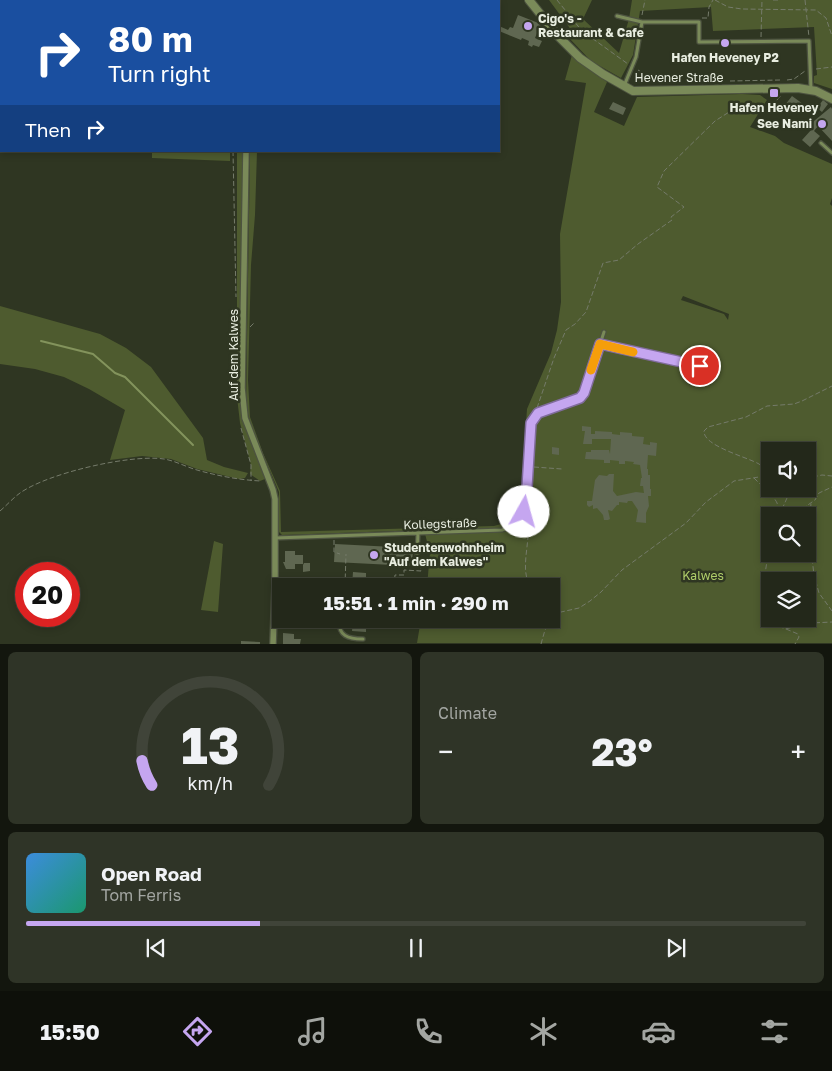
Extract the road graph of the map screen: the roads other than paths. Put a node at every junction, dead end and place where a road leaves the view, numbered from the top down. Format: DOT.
graph roads {
  1 [pos="529,0"];
  2 [pos="618,16"];
  3 [pos="642,22"];
  4 [pos="624,87"];
  5 [pos="811,90"];
  6 [pos="832,99"];
  7 [pos="821,143"];
  8 [pos="246,152"];
  9 [pos="832,152"];
  10 [pos="604,332"];
  11 [pos="600,344"];
  12 [pos="700,366"];
  13 [pos="418,533"];
  14 [pos="275,538"];
  15 [pos="417,558"];
  16 [pos="339,628"];
  17 [pos="363,639"];
  18 [pos="273,644"];
  1 -- 4 [label="street, Hevener Straße"];
  2 -- 3 [label="lane"];
  3 -- 4 [label="lane"];
  3 -- 5 [label="lane"];
  4 -- 5 [label="street, Hevener Straße"];
  5 -- 6 [label="street, Hevener Straße"];
  7 -- 9 [label="lane"];
  8 -- 14 [label="street, Auf dem Kalwes"];
  10 -- 11 [label="lane"];
  11 -- 12 [label="lane"];
  11 -- 13 [label="lane, Kollegstraße"];
  13 -- 14 [label="lane, Kollegstraße"];
  13 -- 15 [label="lane"];
  14 -- 18 [label="street, Auf dem Kalwes"];
  16 -- 17 [label="lane"];
}
